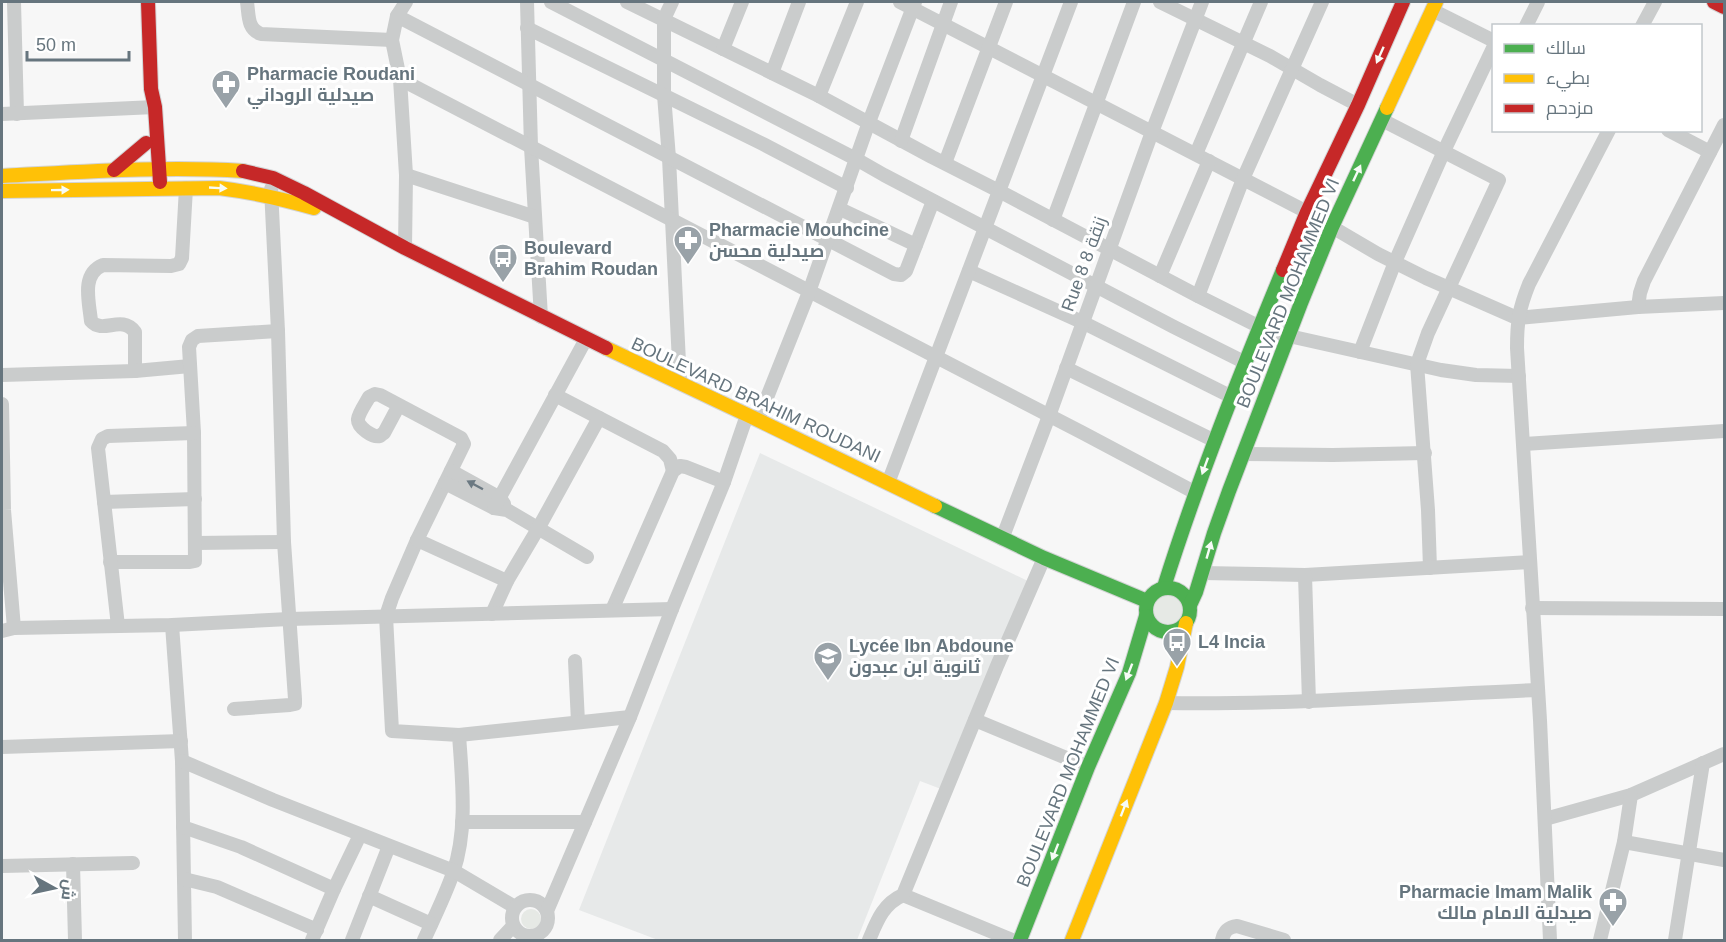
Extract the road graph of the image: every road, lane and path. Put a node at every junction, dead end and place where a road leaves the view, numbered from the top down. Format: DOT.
graph roads {
  1 [pos="14,2"];
  2 [pos="148,2"];
  3 [pos="247,2"];
  4 [pos="406,2"];
  5 [pos="526,2"];
  6 [pos="551,2"];
  7 [pos="627,2"];
  8 [pos="672,2"];
  9 [pos="742,2"];
  10 [pos="799,2"];
  11 [pos="857,2"];
  12 [pos="951,2"];
  13 [pos="1006,2"];
  14 [pos="1071,2"];
  15 [pos="1134,2"];
  16 [pos="1160,2"];
  17 [pos="1202,2"];
  18 [pos="1261,2"];
  19 [pos="1322,2"];
  20 [pos="1403,2"];
  21 [pos="1538,2"];
  22 [pos="1655,2"];
  23 [pos="1714,2"];
  24 [pos="909,4"];
  25 [pos="1434,6"];
  26 [pos="1725,7"];
  27 [pos="397,16"];
  28 [pos="664,19"];
  29 [pos="1195,20"];
  30 [pos="943,24"];
  31 [pos="1527,24"];
  32 [pos="1643,24"];
  33 [pos="527,28"];
  34 [pos="392,40"];
  35 [pos="1492,40"];
  36 [pos="1243,43"];
  37 [pos="989,48"];
  38 [pos="723,49"];
  39 [pos="1492,50"];
  40 [pos="665,62"];
  41 [pos="1293,69"];
  42 [pos="772,73"];
  43 [pos="1043,77"];
  44 [pos="400,79"];
  45 [pos="530,84"];
  46 [pos="664,95"];
  47 [pos="819,96"];
  48 [pos="1096,104"];
  49 [pos="1358,105"];
  50 [pos="150,107"];
  51 [pos="2,114"];
  52 [pos="17,114"];
  53 [pos="1382,120"];
  54 [pos="869,122"];
  55 [pos="1725,125"];
  56 [pos="1152,132"];
  57 [pos="1608,132"];
  58 [pos="1672,132"];
  59 [pos="901,141"];
  60 [pos="152,142"];
  61 [pos="531,147"];
  62 [pos="1444,152"];
  63 [pos="1710,152"];
  64 [pos="1196,154"];
  65 [pos="669,158"];
  66 [pos="856,159"];
  67 [pos="1209,161"];
  68 [pos="945,164"];
  69 [pos="152,169"];
  70 [pos="195,169"];
  71 [pos="114,170"];
  72 [pos="406,175"];
  73 [pos="2,176"];
  74 [pos="273,178"];
  75 [pos="1243,179"];
  76 [pos="153,188"];
  77 [pos="186,188"];
  78 [pos="847,188"];
  79 [pos="2,191"];
  80 [pos="999,191"];
  81 [pos="270,196"];
  82 [pos="933,201"];
  83 [pos="840,209"];
  84 [pos="1307,212"];
  85 [pos="535,217"];
  86 [pos="671,219"];
  87 [pos="1053,220"];
  88 [pos="354,221"];
  89 [pos="985,227"];
  90 [pos="1332,227"];
  91 [pos="827,240"];
  92 [pos="915,245"];
  93 [pos="1109,248"];
  94 [pos="405,249"];
  95 [pos="1395,262"];
  96 [pos="969,272"];
  97 [pos="1160,276"];
  98 [pos="1096,286"];
  99 [pos="1449,288"];
  100 [pos="809,292"];
  101 [pos="1198,296"];
  102 [pos="1725,303"];
  103 [pos="1638,307"];
  104 [pos="541,317"];
  105 [pos="1517,318"];
  106 [pos="1082,322"];
  107 [pos="1260,327"];
  108 [pos="278,331"];
  109 [pos="1289,336"];
  110 [pos="585,339"];
  111 [pos="1360,352"];
  112 [pos="936,358"];
  113 [pos="1246,363"];
  114 [pos="1418,364"];
  115 [pos="190,366"];
  116 [pos="1066,368"];
  117 [pos="135,371"];
  118 [pos="2,375"];
  119 [pos="1520,376"];
  120 [pos="680,383"];
  121 [pos="555,395"];
  122 [pos="1232,397"];
  123 [pos="2,404"];
  124 [pos="399,405"];
  125 [pos="1049,416"];
  126 [pos="753,417"];
  127 [pos="599,418"];
  128 [pos="1725,431"];
  129 [pos="194,433"];
  130 [pos="2,435"];
  131 [pos="1215,441"];
  132 [pos="1524,444"];
  133 [pos="1425,453"];
  134 [pos="1243,454"];
  135 [pos="673,471"];
  136 [pos="448,477"];
  137 [pos="724,482"];
  138 [pos="888,483"];
  139 [pos="1196,493"];
  140 [pos="195,499"];
  141 [pos="104,502"];
  142 [pos="501,505"];
  143 [pos="3,510"];
  144 [pos="539,527"];
  145 [pos="1002,539"];
  146 [pos="417,540"];
  147 [pos="284,542"];
  148 [pos="196,543"];
  149 [pos="587,557"];
  150 [pos="1044,558"];
  151 [pos="110,562"];
  152 [pos="1530,562"];
  153 [pos="1430,568"];
  154 [pos="1202,573"];
  155 [pos="1305,575"];
  156 [pos="507,581"];
  157 [pos="1164,587"];
  158 [pos="1147,601"];
  159 [pos="1190,605"];
  160 [pos="1532,608"];
  161 [pos="672,609"];
  162 [pos="1725,609"];
  163 [pos="612,610"];
  164 [pos="492,614"];
  165 [pos="386,616"];
  166 [pos="1146,616"];
  167 [pos="289,619"];
  168 [pos="1186,623"];
  169 [pos="172,625"];
  170 [pos="118,626"];
  171 [pos="8,629"];
  172 [pos="575,662"];
  173 [pos="1538,690"];
  174 [pos="1309,702"];
  175 [pos="1166,703"];
  176 [pos="234,709"];
  177 [pos="630,717"];
  178 [pos="975,720"];
  179 [pos="578,722"];
  180 [pos="459,735"];
  181 [pos="181,741"];
  182 [pos="2,747"];
  183 [pos="1725,754"];
  184 [pos="182,761"];
  185 [pos="1703,763"];
  186 [pos="1088,767"];
  187 [pos="1631,795"];
  188 [pos="1545,819"];
  189 [pos="462,822"];
  190 [pos="585,822"];
  191 [pos="183,827"];
  192 [pos="360,835"];
  193 [pos="1624,842"];
  194 [pos="389,846"];
  195 [pos="1689,854"];
  196 [pos="1725,860"];
  197 [pos="133,863"];
  198 [pos="73,864"];
  199 [pos="2,866"];
  200 [pos="454,871"];
  201 [pos="183,879"];
  202 [pos="334,890"];
  203 [pos="903,895"];
  204 [pos="369,896"];
  205 [pos="515,907"];
  206 [pos="547,911"];
  207 [pos="431,924"];
  208 [pos="513,926"];
  209 [pos="541,933"];
  210 [pos="314,935"];
  211 [pos="187,939"];
  212 [pos="75,940"];
  213 [pos="352,940"];
  214 [pos="424,940"];
  215 [pos="500,940"];
  216 [pos="554,940"];
  217 [pos="869,940"];
  218 [pos="1012,940"];
  219 [pos="1020,940"];
  220 [pos="1072,940"];
  221 [pos="1222,940"];
  222 [pos="1284,940"];
  223 [pos="1550,940"];
  224 [pos="1600,940"];
  225 [pos="1675,940"];
  1 -- 52 [label="street"];
  2 -- 50 [label="main road"];
  3 -- 34 [label="street"];
  4 -- 27 [label="street"];
  5 -- 33 [label="street"];
  6 -- 40 [label="street"];
  7 -- 28 [label="street"];
  8 -- 28 [label="street"];
  9 -- 38 [label="street"];
  10 -- 42 [label="street"];
  11 -- 47 [label="street"];
  12 -- 30 [label="street"];
  13 -- 37 [label="street"];
  14 -- 43 [label="street"];
  15 -- 48 [label="street"];
  16 -- 29 [label="street"];
  17 -- 29 [label="street, Rue 8 8 زنقة"];
  18 -- 36 [label="street"];
  19 -- 41 [label="street"];
  20 -- 49 [label="main road, BOULEVARD MOHAMMED VI, one-way"];
  21 -- 31 [label="street"];
  22 -- 32 [label="street"];
  23 -- 26 [label="main road"];
  24 -- 30 [label="street"];
  24 -- 54 [label="street"];
  25 -- 35 [label="street"];
  25 -- 53 [label="main road, BOULEVARD MOHAMMED VI"];
  27 -- 34 [label="street"];
  27 -- 45 [label="street"];
  28 -- 38 [label="street"];
  28 -- 40 [label="street"];
  29 -- 36 [label="street"];
  29 -- 56 [label="street, Rue 8 8 زنقة"];
  30 -- 37 [label="street"];
  30 -- 59 [label="street"];
  33 -- 45 [label="street"];
  33 -- 46 [label="street"];
  34 -- 44 [label="street"];
  36 -- 41 [label="street"];
  36 -- 64 [label="street"];
  37 -- 43 [label="street"];
  37 -- 68 [label="street"];
  38 -- 42 [label="street"];
  39 -- 62 [label="street"];
  40 -- 46 [label="street"];
  40 -- 66 [label="street"];
  41 -- 49 [label="street"];
  41 -- 75 [label="street"];
  42 -- 47 [label="street"];
  43 -- 48 [label="street"];
  43 -- 80 [label="street"];
  44 -- 61 [label="street"];
  44 -- 72 [label="street"];
  45 -- 61 [label="street"];
  45 -- 65 [label="street"];
  46 -- 65 [label="street"];
  46 -- 78 [label="street"];
  47 -- 54 [label="street"];
  48 -- 56 [label="street"];
  48 -- 87 [label="street"];
  49 -- 84 [label="main road, BOULEVARD MOHAMMED VI"];
  50 -- 52 [label="street"];
  50 -- 60 [label="main road"];
  51 -- 52 [label="street"];
  53 -- 62 [label="street"];
  90 -- 53 [label="main road, BOULEVARD MOHAMMED VI, one-way"];
  54 -- 59 [label="street"];
  54 -- 66 [label="street"];
  55 -- 63 [label="street"];
  56 -- 64 [label="street"];
  56 -- 93 [label="street, Rue 8 8 زنقة"];
  57 -- 105 [label="street"];
  58 -- 63 [label="street"];
  59 -- 68 [label="street"];
  60 -- 69 [label="main road"];
  60 -- 70 [label="main road"];
  60 -- 71 [label="main road"];
  61 -- 85 [label="street"];
  61 -- 86 [label="street"];
  62 -- 95 [label="street"];
  62 -- 99 [label="street"];
  63 -- 103 [label="street"];
  64 -- 67 [label="street"];
  65 -- 86 [label="street"];
  65 -- 91 [label="street"];
  66 -- 78 [label="street"];
  66 -- 82 [label="street"];
  67 -- 75 [label="street"];
  67 -- 97 [label="street"];
  68 -- 80 [label="street"];
  69 -- 70 [label="main road, BOULEVARD BRAHIM ROUDANI"];
  69 -- 71 [label="main road, BOULEVARD BRAHIM ROUDANI"];
  69 -- 76 [label="main road"];
  70 -- 74 [label="main road, BOULEVARD BRAHIM ROUDANI"];
  71 -- 73 [label="main road, BOULEVARD BRAHIM ROUDANI"];
  72 -- 85 [label="street"];
  72 -- 94 [label="street"];
  74 -- 81 [label="street"];
  74 -- 88 [label="main road, BOULEVARD BRAHIM ROUDANI"];
  75 -- 84 [label="street"];
  75 -- 101 [label="street"];
  76 -- 77 [label="main road, BOULEVARD BRAHIM ROUDANI"];
  79 -- 76 [label="main road, BOULEVARD BRAHIM ROUDANI, one-way"];
  77 -- 81 [label="main road, BOULEVARD BRAHIM ROUDANI, one-way"];
  77 -- 117 [label="street"];
  78 -- 83 [label="street"];
  80 -- 87 [label="street"];
  80 -- 89 [label="street"];
  81 -- 88 [label="main road, BOULEVARD BRAHIM ROUDANI"];
  81 -- 108 [label="street"];
  82 -- 89 [label="street"];
  82 -- 92 [label="street"];
  83 -- 91 [label="street"];
  83 -- 92 [label="street"];
  84 -- 107 [label="main road, BOULEVARD MOHAMMED VI"];
  85 -- 104 [label="street"];
  86 -- 100 [label="street"];
  86 -- 120 [label="street"];
  87 -- 93 [label="street"];
  88 -- 94 [label="main road, BOULEVARD BRAHIM ROUDANI"];
  89 -- 96 [label="street"];
  89 -- 98 [label="street"];
  90 -- 95 [label="street"];
  90 -- 109 [label="main road, BOULEVARD MOHAMMED VI"];
  91 -- 92 [label="street"];
  91 -- 100 [label="street"];
  93 -- 97 [label="street"];
  93 -- 98 [label="street, Rue 8 8 زنقة"];
  94 -- 104 [label="main road, BOULEVARD BRAHIM ROUDANI"];
  95 -- 99 [label="street"];
  95 -- 111 [label="street"];
  96 -- 106 [label="street"];
  96 -- 112 [label="street"];
  97 -- 101 [label="street"];
  98 -- 106 [label="street, Rue 8 8 زنقة"];
  98 -- 113 [label="street"];
  99 -- 105 [label="street"];
  99 -- 114 [label="street"];
  100 -- 112 [label="street"];
  100 -- 126 [label="street"];
  101 -- 107 [label="street"];
  102 -- 103 [label="street"];
  103 -- 105 [label="street"];
  104 -- 110 [label="main road, BOULEVARD BRAHIM ROUDANI"];
  105 -- 119 [label="street"];
  106 -- 116 [label="street, Rue 8 8 زنقة"];
  106 -- 122 [label="street"];
  107 -- 109 [label="street"];
  107 -- 113 [label="main road, BOULEVARD MOHAMMED VI"];
  108 -- 115 [label="street"];
  108 -- 147 [label="street"];
  109 -- 111 [label="street"];
  109 -- 134 [label="main road, BOULEVARD MOHAMMED VI"];
  110 -- 120 [label="main road, BOULEVARD BRAHIM ROUDANI"];
  110 -- 121 [label="street"];
  111 -- 114 [label="street"];
  112 -- 125 [label="street"];
  112 -- 138 [label="street"];
  113 -- 122 [label="main road, BOULEVARD MOHAMMED VI"];
  114 -- 119 [label="street"];
  114 -- 133 [label="street"];
  115 -- 117 [label="street"];
  115 -- 129 [label="street"];
  116 -- 125 [label="street, Rue 8 8 زنقة"];
  116 -- 131 [label="street"];
  117 -- 118 [label="street"];
  119 -- 132 [label="street"];
  120 -- 126 [label="main road, BOULEVARD BRAHIM ROUDANI"];
  121 -- 127 [label="street"];
  121 -- 142 [label="street"];
  122 -- 131 [label="main road, BOULEVARD MOHAMMED VI"];
  123 -- 130 [label="street"];
  124 -- 136 [label="street"];
  125 -- 139 [label="street"];
  125 -- 145 [label="street, Rue 8 8 زنقة"];
  126 -- 137 [label="street"];
  126 -- 138 [label="main road, BOULEVARD BRAHIM ROUDANI"];
  127 -- 135 [label="street"];
  127 -- 144 [label="street"];
  128 -- 132 [label="street"];
  129 -- 140 [label="street"];
  129 -- 141 [label="street"];
  130 -- 143 [label="street"];
  131 -- 139 [label="main road, BOULEVARD MOHAMMED VI, one-way"];
  132 -- 152 [label="street"];
  133 -- 134 [label="street"];
  133 -- 153 [label="street"];
  154 -- 134 [label="main road, BOULEVARD MOHAMMED VI, one-way"];
  135 -- 137 [label="street"];
  135 -- 163 [label="street"];
  136 -- 142 [label="street"];
  136 -- 146 [label="street"];
  137 -- 161 [label="street"];
  138 -- 145 [label="main road, BOULEVARD BRAHIM ROUDANI"];
  139 -- 157 [label="main road, BOULEVARD MOHAMMED VI"];
  140 -- 141 [label="street"];
  140 -- 148 [label="street"];
  141 -- 151 [label="street"];
  142 -- 144 [label="street"];
  143 -- 171 [label="street"];
  144 -- 149 [label="street"];
  144 -- 156 [label="street"];
  145 -- 150 [label="main road, BOULEVARD BRAHIM ROUDANI"];
  146 -- 156 [label="street"];
  146 -- 165 [label="street"];
  147 -- 148 [label="street"];
  147 -- 167 [label="street"];
  148 -- 151 [label="street"];
  150 -- 158 [label="main road, BOULEVARD BRAHIM ROUDANI"];
  150 -- 178 [label="street"];
  151 -- 170 [label="street"];
  152 -- 153 [label="street"];
  152 -- 160 [label="street"];
  153 -- 155 [label="street"];
  154 -- 155 [label="street"];
  154 -- 159 [label="main road, BOULEVARD MOHAMMED VI"];
  155 -- 174 [label="street"];
  156 -- 164 [label="street"];
  157 -- 158 [label="main road"];
  157 -- 159 [label="main road"];
  158 -- 166 [label="main road"];
  159 -- 168 [label="main road"];
  160 -- 162 [label="street"];
  160 -- 173 [label="street"];
  161 -- 163 [label="street"];
  161 -- 177 [label="street"];
  163 -- 164 [label="street"];
  164 -- 165 [label="street"];
  165 -- 167 [label="street"];
  165 -- 180 [label="street"];
  166 -- 168 [label="main road"];
  166 -- 186 [label="main road, BOULEVARD MOHAMMED VI, one-way"];
  167 -- 169 [label="street"];
  167 -- 176 [label="street"];
  168 -- 175 [label="main road"];
  169 -- 170 [label="street"];
  169 -- 181 [label="street"];
  170 -- 171 [label="street"];
  172 -- 179 [label="street"];
  173 -- 174 [label="street"];
  173 -- 188 [label="street"];
  174 -- 175 [label="street"];
  220 -- 175 [label="main road, one-way"];
  177 -- 179 [label="street"];
  177 -- 190 [label="street"];
  178 -- 186 [label="street"];
  178 -- 203 [label="street"];
  179 -- 180 [label="street"];
  180 -- 189 [label="street"];
  181 -- 182 [label="street"];
  181 -- 184 [label="street"];
  183 -- 185 [label="street"];
  184 -- 191 [label="street"];
  184 -- 192 [label="street"];
  185 -- 187 [label="street"];
  185 -- 195 [label="street"];
  186 -- 219 [label="main road, BOULEVARD MOHAMMED VI, one-way"];
  187 -- 188 [label="street"];
  187 -- 193 [label="street"];
  188 -- 223 [label="street"];
  189 -- 190 [label="street"];
  189 -- 200 [label="street"];
  190 -- 206 [label="street"];
  191 -- 201 [label="street"];
  191 -- 202 [label="street"];
  192 -- 194 [label="street"];
  192 -- 202 [label="street"];
  193 -- 195 [label="street"];
  193 -- 224 [label="street"];
  194 -- 200 [label="street"];
  194 -- 204 [label="street"];
  195 -- 196 [label="street"];
  195 -- 225 [label="street"];
  197 -- 198 [label="street"];
  198 -- 199 [label="street"];
  198 -- 212 [label="street"];
  200 -- 205 [label="street"];
  200 -- 207 [label="street"];
  201 -- 210 [label="street"];
  201 -- 211 [label="street"];
  202 -- 210 [label="street"];
  203 -- 217 [label="street"];
  203 -- 218 [label="street"];
  204 -- 207 [label="street"];
  204 -- 213 [label="street"];
  205 -- 206 [label="street"];
  205 -- 208 [label="street"];
  206 -- 209 [label="street"];
  207 -- 214 [label="street"];
  208 -- 209 [label="street"];
  208 -- 215 [label="street"];
  209 -- 216 [label="street"];
  221 -- 222 [label="street"];
}
